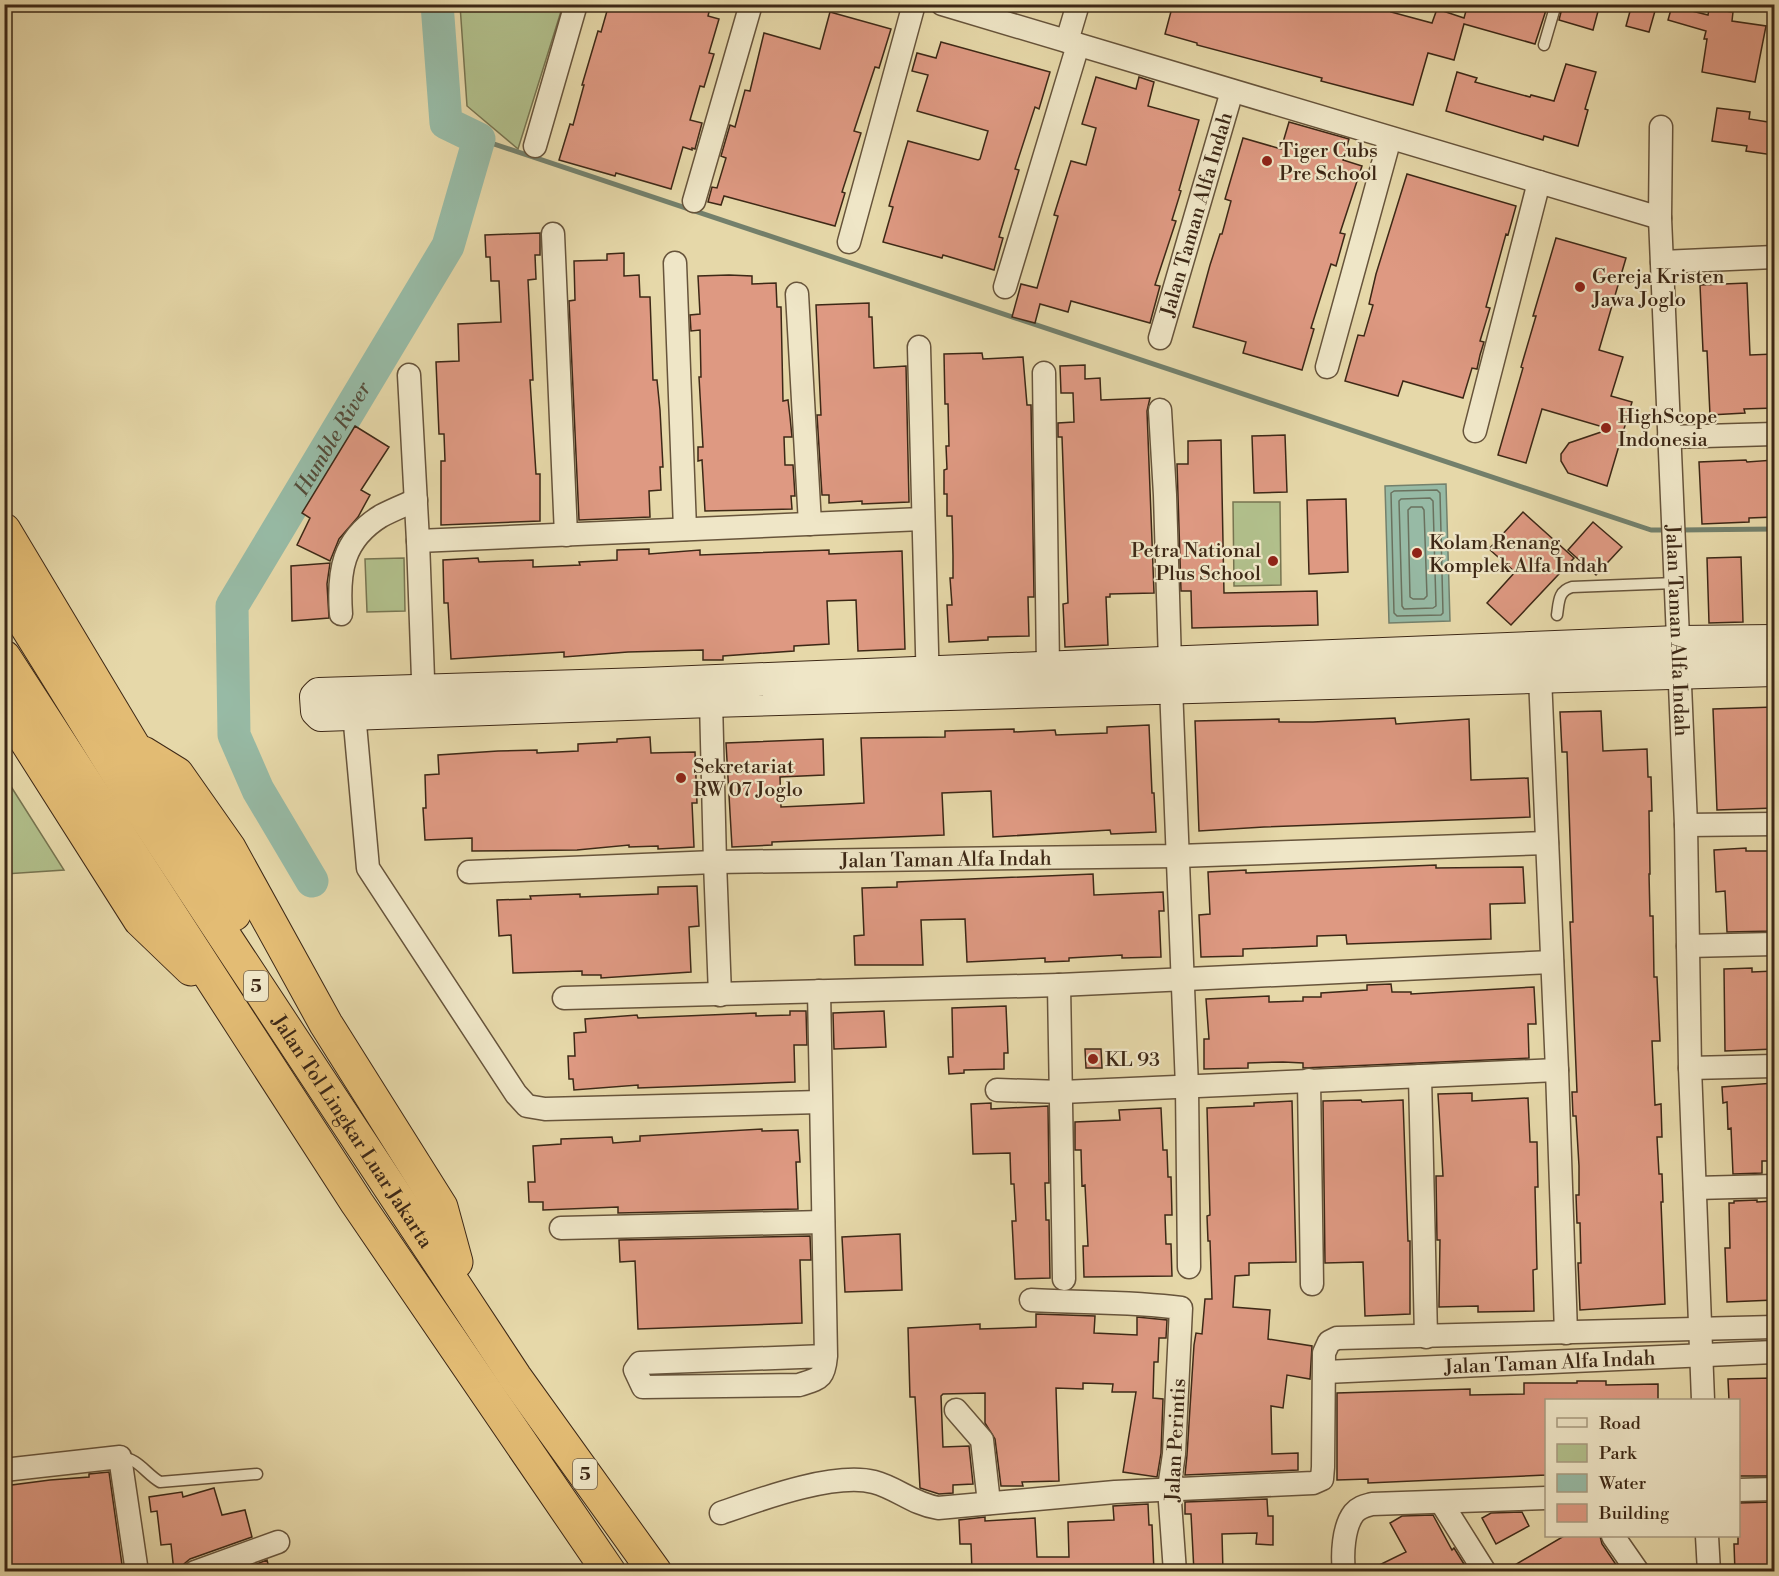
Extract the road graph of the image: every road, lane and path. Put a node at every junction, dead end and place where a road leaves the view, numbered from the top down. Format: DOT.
graph roads {
  1 [pos="576,4"];
  2 [pos="751,4"];
  3 [pos="914,4"];
  4 [pos="942,4"];
  5 [pos="1078,4"];
  6 [pos="1556,4"];
  7 [pos="1072,43"];
  8 [pos="1545,45"];
  9 [pos="1232,91"];
  10 [pos="1661,127"];
  11 [pos="1390,138"];
  12 [pos="535,146"];
  13 [pos="1539,182"];
  14 [pos="694,201"];
  15 [pos="1660,218"];
  16 [pos="553,234"];
  17 [pos="849,242"];
  18 [pos="1774,256"];
  19 [pos="1662,262"];
  20 [pos="675,263"];
  21 [pos="1005,287"];
  22 [pos="797,294"];
  23 [pos="1160,338"];
  24 [pos="920,347"];
  25 [pos="1328,367"];
  26 [pos="1044,373"];
  27 [pos="409,375"];
  28 [pos="1160,410"];
  29 [pos="1475,431"];
  30 [pos="1774,434"];
  31 [pos="1669,437"];
  32 [pos="416,500"];
  33 [pos="922,519"];
  34 [pos="810,524"];
  35 [pos="685,529"];
  36 [pos="4,530"];
  37 [pos="566,535"];
  38 [pos="418,541"];
  39 [pos="1675,573"];
  40 [pos="4,590"];
  41 [pos="341,614"];
  42 [pos="1557,615"];
  43 [pos="1774,641"];
  44 [pos="4,657"];
  45 [pos="1678,657"];
  46 [pos="1048,668"];
  47 [pos="1774,670"];
  48 [pos="1170,675"];
  49 [pos="1540,676"];
  50 [pos="928,683"];
  51 [pos="424,701"];
  52 [pos="711,701"];
  53 [pos="4,706"];
  54 [pos="354,713"];
  55 [pos="1774,824"];
  56 [pos="1686,825"];
  57 [pos="1547,843"];
  58 [pos="1178,856"];
  59 [pos="715,862"];
  60 [pos="469,872"];
  61 [pos="1774,944"];
  62 [pos="1688,946"];
  63 [pos="1552,962"];
  64 [pos="1183,979"];
  65 [pos="1059,985"];
  66 [pos="819,991"];
  67 [pos="720,994"];
  68 [pos="564,998"];
  69 [pos="231,1008"];
  70 [pos="1774,1066"];
  71 [pos="1690,1068"];
  72 [pos="1557,1070"];
  73 [pos="1420,1076"];
  74 [pos="1309,1080"];
  75 [pos="1187,1086"];
  76 [pos="997,1090"];
  77 [pos="1062,1092"];
  78 [pos="820,1102"];
  79 [pos="1774,1186"];
  80 [pos="1695,1188"];
  81 [pos="824,1222"];
  82 [pos="561,1228"];
  83 [pos="1189,1267"];
  84 [pos="1064,1279"];
  85 [pos="1312,1284"];
  86 [pos="1031,1300"];
  87 [pos="1697,1327"];
  88 [pos="1774,1327"];
  89 [pos="1566,1333"];
  90 [pos="1426,1337"];
  91 [pos="1774,1352"];
  92 [pos="1701,1355"];
  93 [pos="826,1356"];
  94 [pos="1324,1372"];
  95 [pos="514,1377"];
  96 [pos="1702,1399"];
  97 [pos="956,1410"];
  98 [pos="120,1457"];
  99 [pos="4,1470"];
  100 [pos="257,1473"];
  101 [pos="1169,1488"];
  102 [pos="1774,1489"];
  103 [pos="1740,1490"];
  104 [pos="1545,1498"];
  105 [pos="1441,1502"];
  106 [pos="989,1503"];
  107 [pos="721,1513"];
  108 [pos="1614,1537"];
  109 [pos="1707,1537"];
  110 [pos="278,1542"];
  111 [pos="137,1572"];
  112 [pos="195,1572"];
  113 [pos="609,1572"];
  114 [pos="655,1572"];
  115 [pos="1175,1572"];
  116 [pos="1344,1572"];
  117 [pos="1485,1572"];
  118 [pos="1638,1572"];
  119 [pos="1709,1572"];
  1 -- 12 [label="street"];
  2 -- 14 [label="street"];
  3 -- 17 [label="street"];
  4 -- 7 [label="street, Jalan Taman Alfa Indah"];
  5 -- 7 [label="street"];
  6 -- 8 [label="lane"];
  7 -- 9 [label="street, Jalan Taman Alfa Indah"];
  7 -- 21 [label="street"];
  9 -- 11 [label="street, Jalan Taman Alfa Indah"];
  9 -- 23 [label="street, Jalan Taman Alfa Indah"];
  10 -- 15 [label="street, Jalan Taman Alfa Indah"];
  11 -- 13 [label="street, Jalan Taman Alfa Indah"];
  11 -- 25 [label="street"];
  13 -- 15 [label="street, Jalan Taman Alfa Indah"];
  13 -- 29 [label="street"];
  15 -- 19 [label="street, Jalan Taman Alfa Indah"];
  16 -- 37 [label="street"];
  18 -- 19 [label="street"];
  19 -- 31 [label="street, Jalan Taman Alfa Indah"];
  20 -- 35 [label="street"];
  22 -- 34 [label="street"];
  24 -- 33 [label="street"];
  26 -- 46 [label="street"];
  27 -- 32 [label="street"];
  28 -- 48 [label="street"];
  30 -- 31 [label="street"];
  31 -- 39 [label="street, Jalan Taman Alfa Indah"];
  32 -- 38 [label="street"];
  32 -- 41 [label="street"];
  33 -- 34 [label="street"];
  33 -- 50 [label="street"];
  34 -- 35 [label="street"];
  35 -- 37 [label="street"];
  36 -- 95 [label="highway"];
  37 -- 38 [label="street"];
  38 -- 51 [label="street"];
  39 -- 42 [label="lane"];
  39 -- 45 [label="street, Jalan Taman Alfa Indah"];
  40 -- 95 [label="highway, Jalan Tol Lingkar Luar Jakarta / 5"];
  43 -- 45 [label="street"];
  44 -- 69 [label="highway, Jalan Tol Lingkar Luar Jakarta / 5"];
  45 -- 47 [label="street"];
  45 -- 48 [label="street"];
  45 -- 49 [label="street"];
  45 -- 56 [label="street, Jalan Taman Alfa Indah"];
  46 -- 48 [label="street"];
  46 -- 50 [label="street"];
  48 -- 49 [label="street"];
  48 -- 50 [label="street"];
  48 -- 58 [label="street"];
  49 -- 57 [label="street, Jalan Taman Alfa Indah"];
  50 -- 51 [label="street"];
  50 -- 52 [label="street"];
  51 -- 52 [label="street"];
  51 -- 54 [label="street"];
  51 -- 54 [label="street"];
  52 -- 59 [label="street"];
  53 -- 69 [label="highway"];
  54 -- 78 [label="street"];
  55 -- 56 [label="street"];
  56 -- 62 [label="street, Jalan Taman Alfa Indah"];
  57 -- 58 [label="street, Jalan Taman Alfa Indah"];
  57 -- 63 [label="street, Jalan Taman Alfa Indah"];
  58 -- 59 [label="street, Jalan Taman Alfa Indah"];
  58 -- 64 [label="street"];
  59 -- 60 [label="street, Jalan Taman Alfa Indah"];
  59 -- 67 [label="street"];
  61 -- 62 [label="street"];
  62 -- 71 [label="street, Jalan Taman Alfa Indah"];
  63 -- 64 [label="street"];
  63 -- 72 [label="street, Jalan Taman Alfa Indah"];
  64 -- 65 [label="street"];
  64 -- 75 [label="street"];
  65 -- 66 [label="street"];
  65 -- 77 [label="street"];
  66 -- 67 [label="street"];
  66 -- 78 [label="street"];
  67 -- 68 [label="street"];
  69 -- 113 [label="highway, Jalan Tol Lingkar Luar Jakarta / 5"];
  70 -- 71 [label="street"];
  71 -- 80 [label="street, Jalan Taman Alfa Indah"];
  72 -- 73 [label="street"];
  72 -- 89 [label="street, Jalan Taman Alfa Indah"];
  73 -- 74 [label="street"];
  73 -- 90 [label="street, Jalan Taman Alfa Indah"];
  74 -- 75 [label="street"];
  74 -- 85 [label="street"];
  75 -- 77 [label="street"];
  75 -- 83 [label="street"];
  76 -- 77 [label="street"];
  77 -- 84 [label="street"];
  78 -- 81 [label="street"];
  79 -- 80 [label="street"];
  80 -- 87 [label="street, Jalan Taman Alfa Indah"];
  81 -- 82 [label="street"];
  81 -- 93 [label="street"];
  86 -- 101 [label="street, Jalan Perintis"];
  87 -- 88 [label="street, Jalan Taman Alfa Indah"];
  87 -- 89 [label="street, Jalan Taman Alfa Indah"];
  87 -- 92 [label="street"];
  89 -- 90 [label="street, Jalan Taman Alfa Indah"];
  90 -- 94 [label="street, Jalan Taman Alfa Indah"];
  91 -- 92 [label="street, Jalan Taman Alfa Indah"];
  92 -- 94 [label="street, Jalan Taman Alfa Indah"];
  92 -- 96 [label="street"];
  93 -- 93 [label="street"];
  94 -- 101 [label="street"];
  95 -- 114 [label="highway, Jalan Tol Lingkar Luar Jakarta / 5"];
  97 -- 106 [label="street"];
  98 -- 99 [label="street"];
  98 -- 100 [label="lane"];
  98 -- 111 [label="street"];
  101 -- 106 [label="street"];
  101 -- 115 [label="street, Jalan Perintis"];
  102 -- 103 [label="street"];
  104 -- 105 [label="street"];
  105 -- 116 [label="street"];
  105 -- 117 [label="street"];
  106 -- 107 [label="street"];
  108 -- 118 [label="street"];
  109 -- 119 [label="street"];
  110 -- 112 [label="street"];
}
